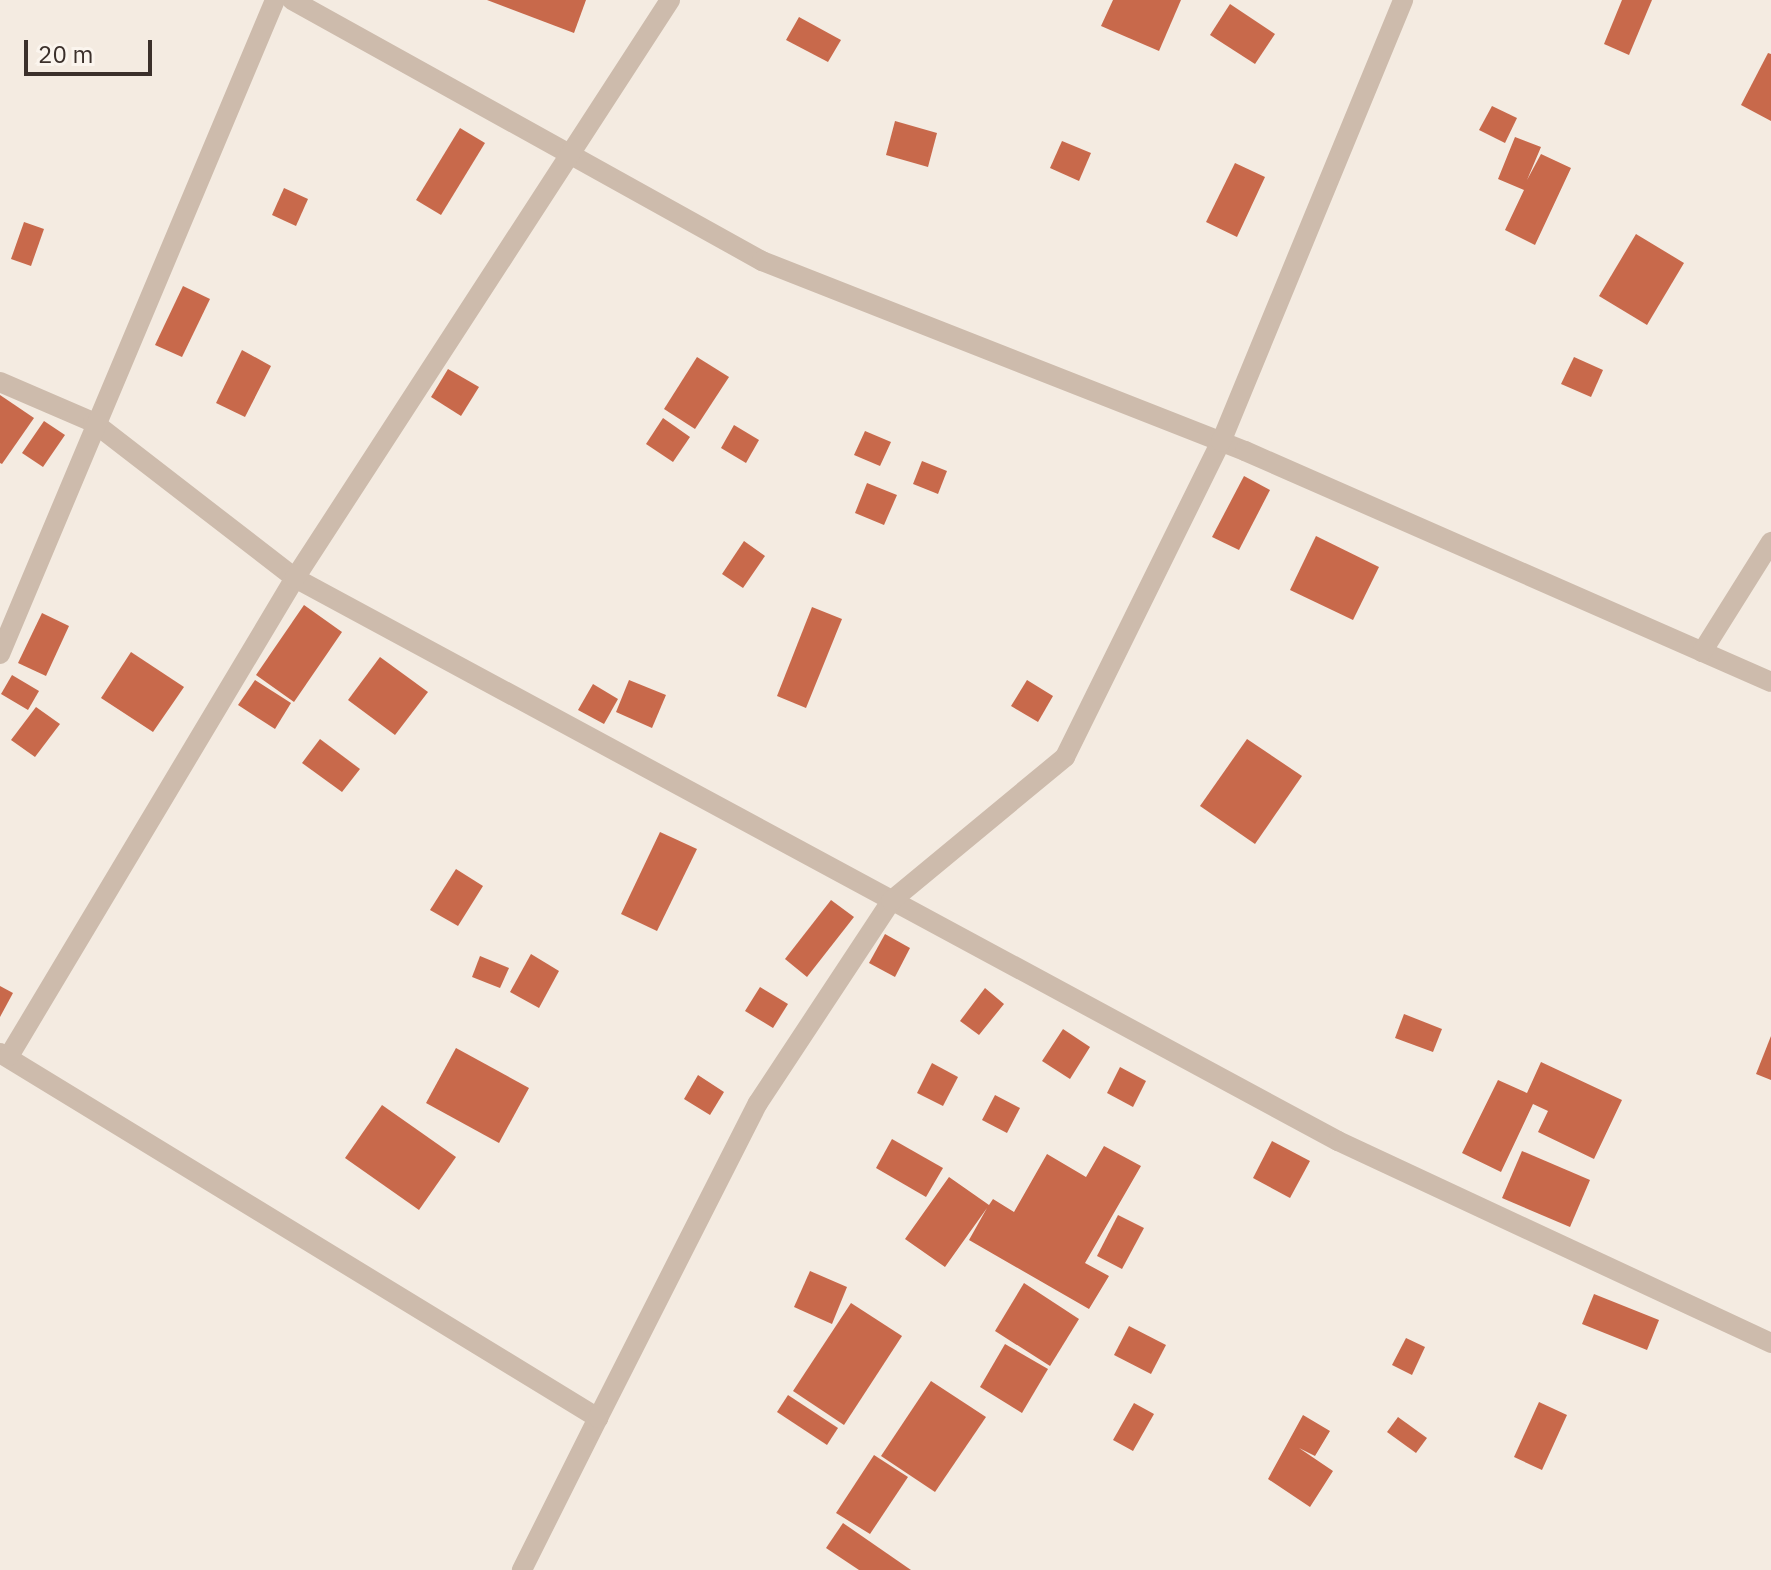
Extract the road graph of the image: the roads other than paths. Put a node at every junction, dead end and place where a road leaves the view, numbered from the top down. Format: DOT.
graph roads {
  1 [pos="275,0"];
  2 [pos="292,0"];
  3 [pos="670,0"];
  4 [pos="1403,0"];
  5 [pos="568,154"];
  6 [pos="0,382"];
  7 [pos="93,422"];
  8 [pos="1221,442"];
  9 [pos="1771,542"];
  10 [pos="295,578"];
  11 [pos="1702,652"];
  12 [pos="0,654"];
  13 [pos="1771,682"];
  14 [pos="891,901"];
  15 [pos="4,1054"];
  16 [pos="1771,1343"];
  17 [pos="598,1418"];
  18 [pos="522,1570"];
  1 -- 7 [label="street"];
  2 -- 5 [label="street"];
  3 -- 5 [label="street"];
  4 -- 8 [label="street"];
  5 -- 8 [label="street"];
  5 -- 10 [label="street"];
  6 -- 7 [label="street"];
  7 -- 10 [label="street"];
  7 -- 12 [label="street"];
  8 -- 11 [label="street"];
  8 -- 14 [label="street"];
  9 -- 11 [label="street"];
  10 -- 14 [label="street"];
  10 -- 15 [label="street"];
  11 -- 13 [label="street"];
  14 -- 16 [label="street"];
  14 -- 17 [label="street"];
  15 -- 17 [label="street"];
  17 -- 18 [label="street"];
}
